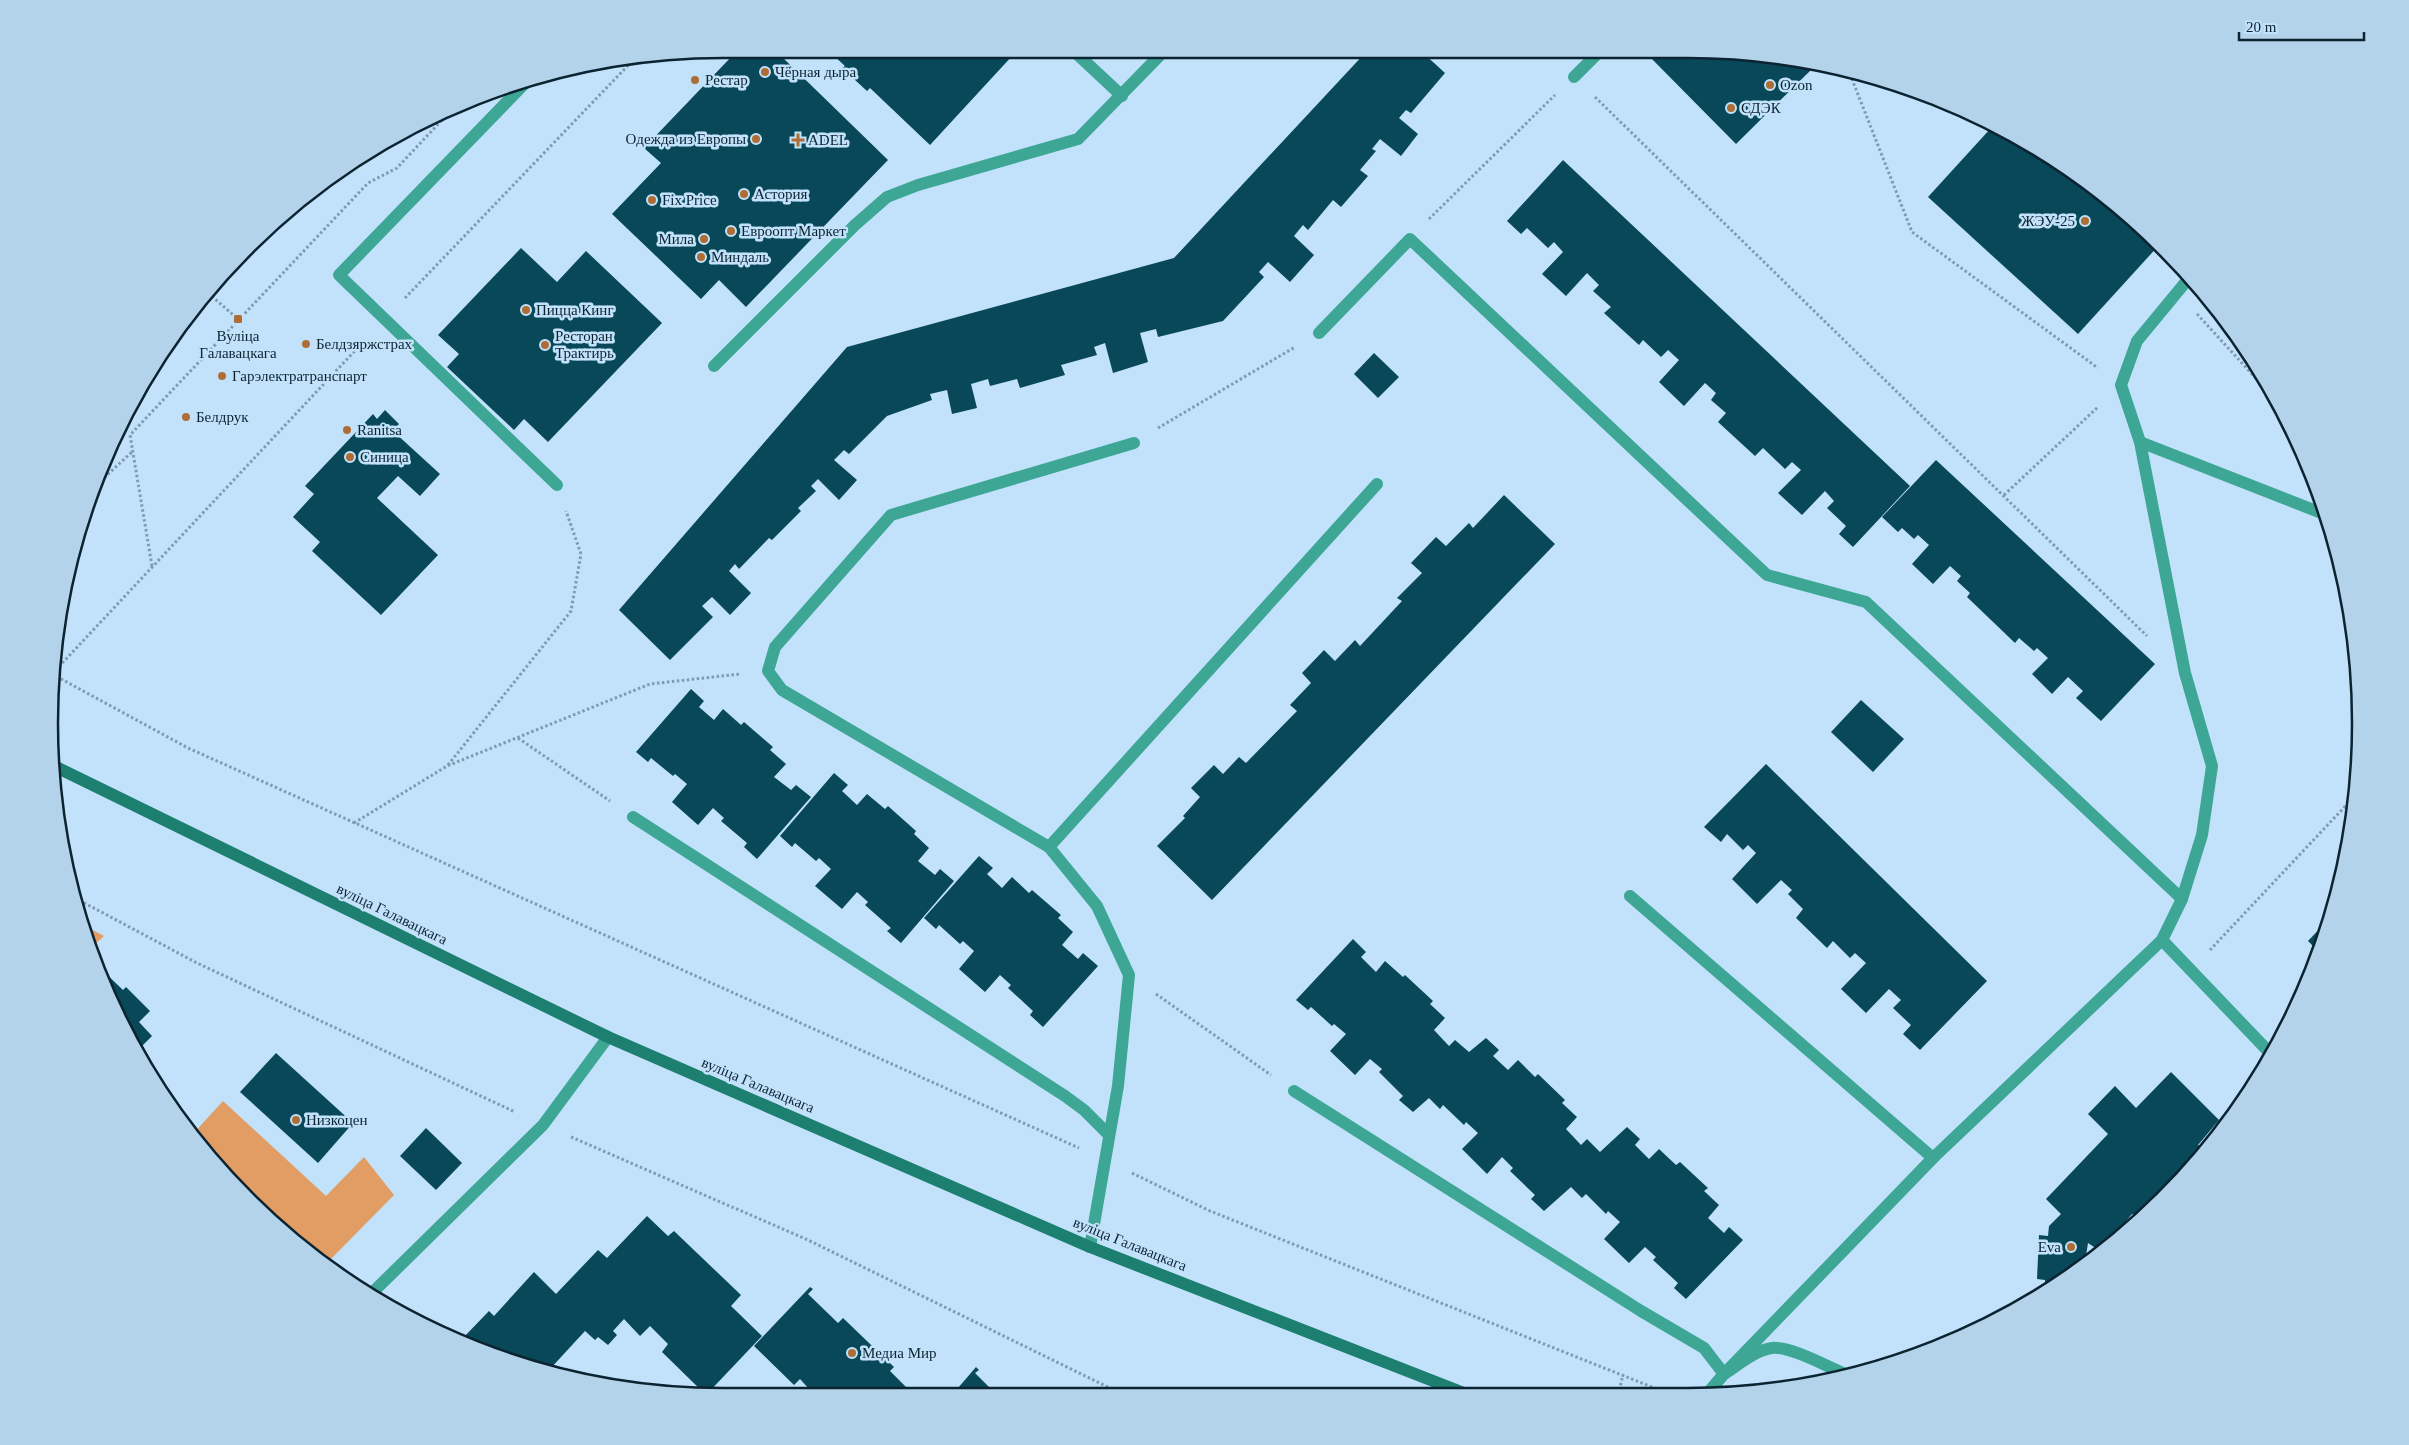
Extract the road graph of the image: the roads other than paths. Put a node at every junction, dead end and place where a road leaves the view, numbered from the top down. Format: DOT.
graph roads {
  1 [pos="1081,58"];
  2 [pos="1157,58"];
  3 [pos="1593,58"];
  4 [pos="1574,77"];
  5 [pos="518,90"];
  6 [pos="1122,96"];
  7 [pos="2185,282"];
  8 [pos="1319,333"];
  9 [pos="714,366"];
  10 [pos="2140,442"];
  11 [pos="1134,443"];
  12 [pos="1377,484"];
  13 [pos="557,485"];
  14 [pos="2317,511"];
  15 [pos="59,769"];
  16 [pos="633,817"];
  17 [pos="1049,847"];
  18 [pos="1630,896"];
  19 [pos="2182,899"];
  20 [pos="2162,940"];
  21 [pos="608,1038"];
  22 [pos="2266,1048"];
  23 [pos="1294,1091"];
  24 [pos="1109,1135"];
  25 [pos="1932,1158"];
  26 [pos="1090,1247"];
  27 [pos="376,1289"];
  28 [pos="1838,1370"];
  29 [pos="1724,1374"];
  30 [pos="1713,1387"];
  31 [pos="1451,1388"];
  1 -- 6 [label="lane"];
  2 -- 6 [label="lane"];
  3 -- 4 [label="lane"];
  5 -- 13 [label="lane"];
  6 -- 9 [label="lane"];
  7 -- 10 [label="lane"];
  8 -- 19 [label="lane"];
  10 -- 14 [label="lane"];
  10 -- 19 [label="lane"];
  11 -- 17 [label="lane"];
  12 -- 17 [label="lane"];
  15 -- 21 [label="street, вуліца Галавацкага"];
  16 -- 24 [label="lane"];
  17 -- 24 [label="lane"];
  18 -- 25 [label="lane"];
  19 -- 20 [label="lane"];
  20 -- 22 [label="lane"];
  20 -- 25 [label="lane"];
  21 -- 26 [label="street, вуліца Галавацкага"];
  21 -- 27 [label="lane"];
  23 -- 29 [label="lane"];
  24 -- 26 [label="lane"];
  25 -- 29 [label="lane"];
  26 -- 31 [label="street, вуліца Галавацкага"];
  28 -- 29 [label="lane"];
  29 -- 30 [label="lane"];
}
